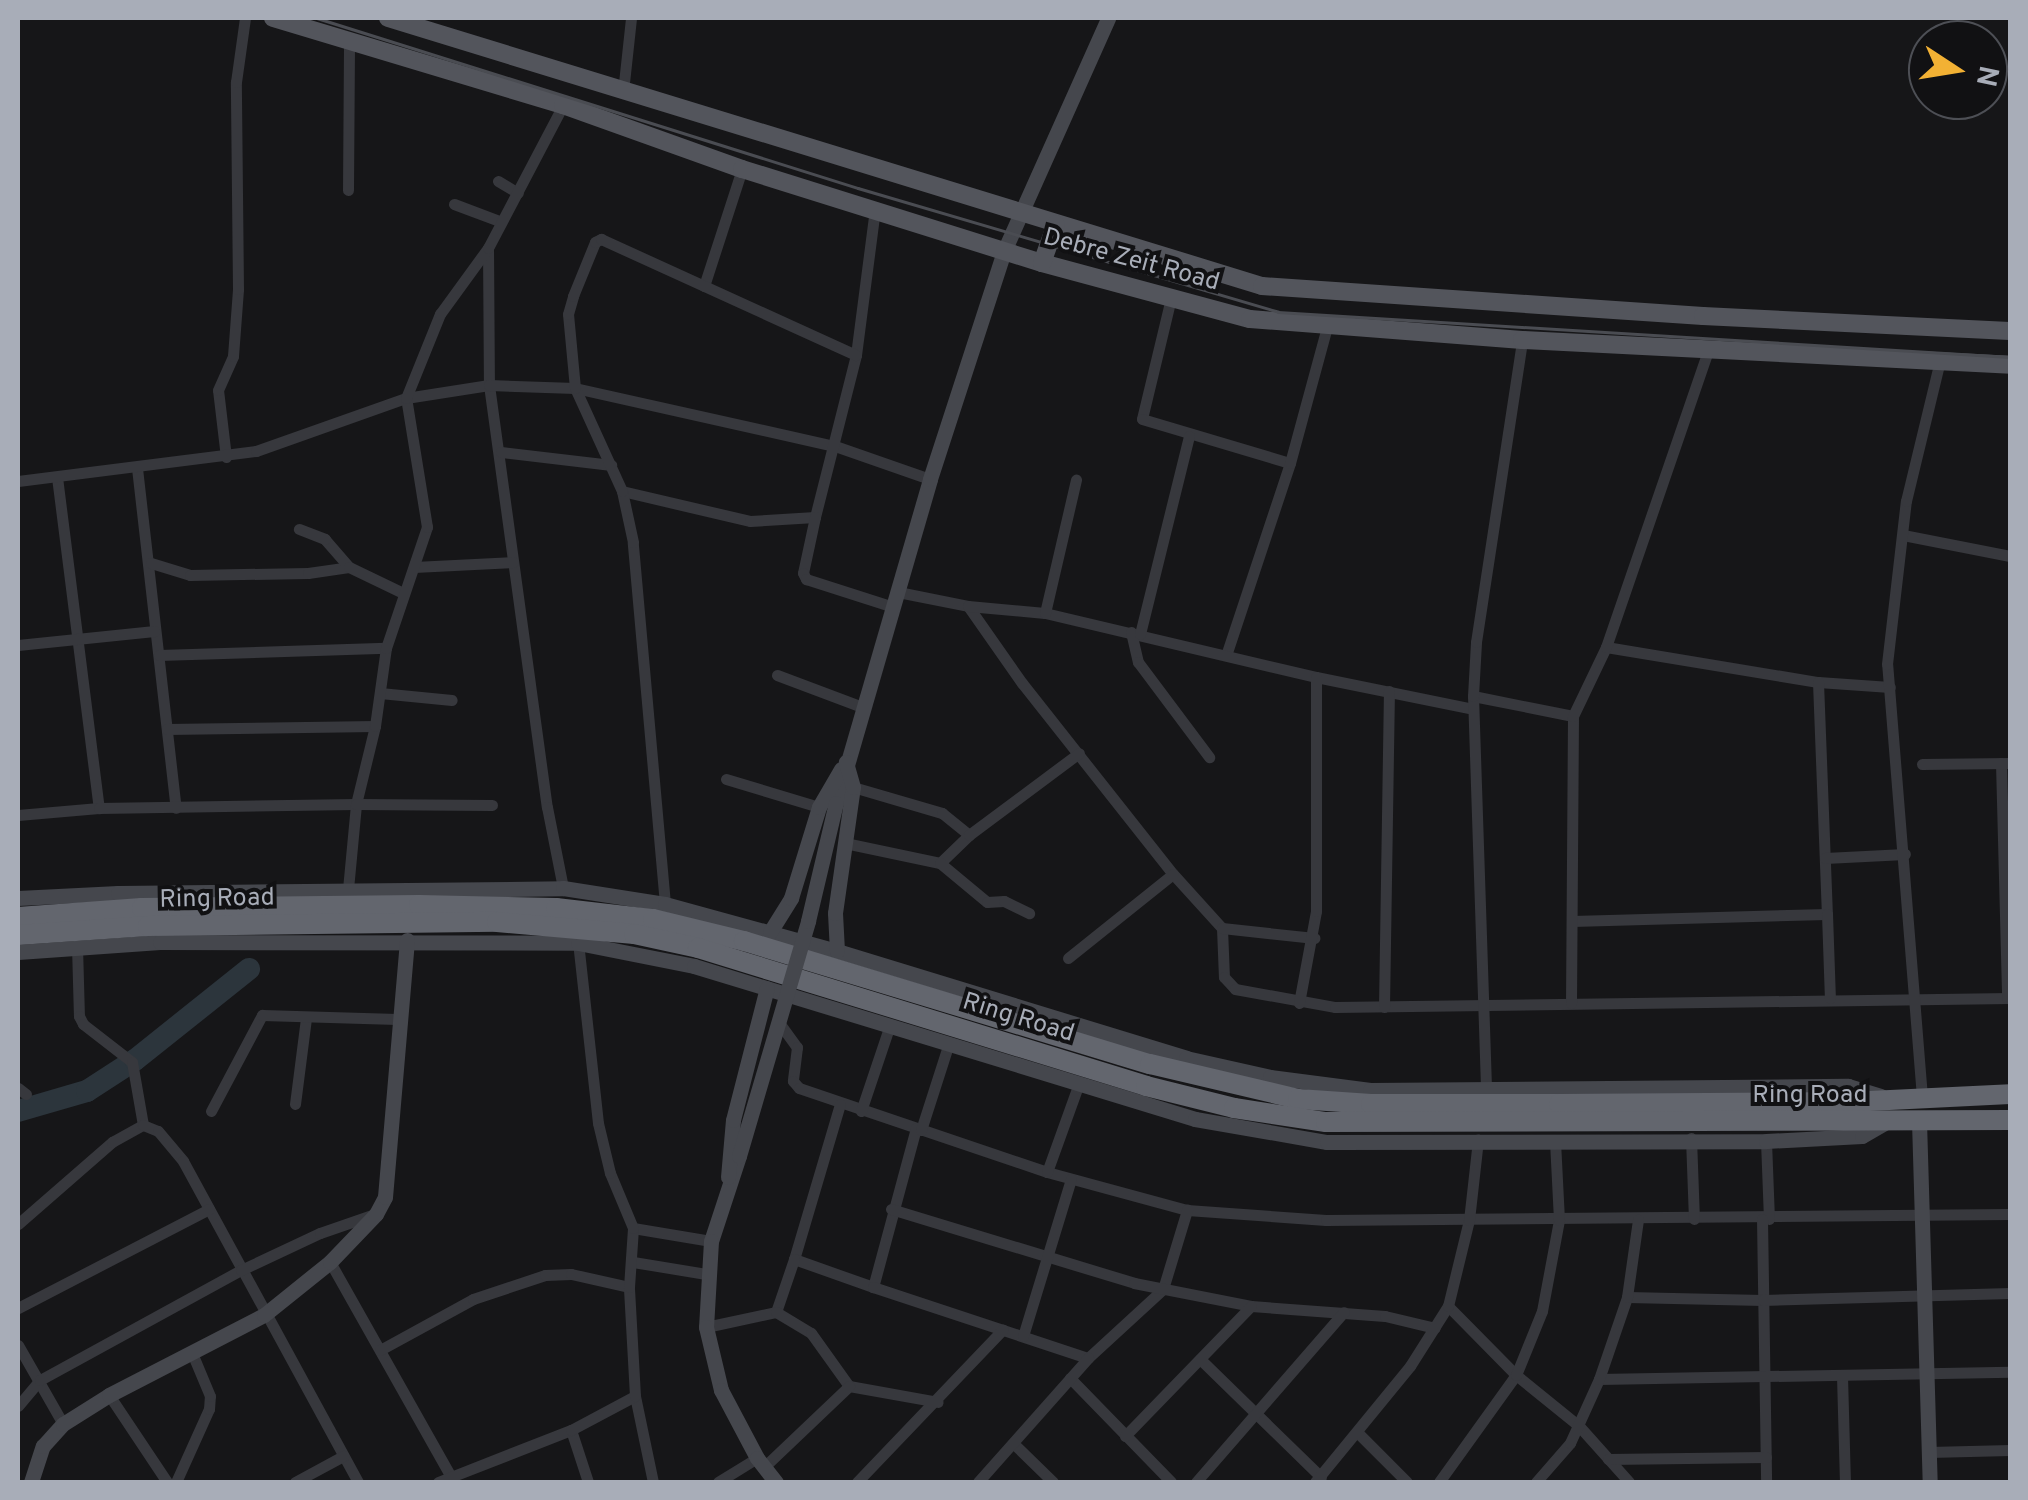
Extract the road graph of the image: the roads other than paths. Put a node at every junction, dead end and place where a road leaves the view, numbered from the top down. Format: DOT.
graph roads {
  1 [pos="245,18"];
  2 [pos="273,18"];
  3 [pos="388,18"];
  4 [pos="631,18"];
  5 [pos="1108,18"];
  6 [pos="350,40"];
  7 [pos="623,92"];
  8 [pos="563,105"];
  9 [pos="742,169"];
  10 [pos="498,180"];
  11 [pos="348,190"];
  12 [pos="518,193"];
  13 [pos="454,204"];
  14 [pos="876,209"];
  15 [pos="1022,213"];
  16 [pos="499,221"];
  17 [pos="1056,224"];
  18 [pos="488,248"];
  19 [pos="1004,250"];
  20 [pos="1042,263"];
  21 [pos="704,286"];
  22 [pos="1171,298"];
  23 [pos="1326,327"];
  24 [pos="2010,331"];
  25 [pos="1522,340"];
  26 [pos="1708,348"];
  27 [pos="856,355"];
  28 [pos="1940,360"];
  29 [pos="2010,365"];
  30 [pos="489,384"];
  31 [pos="575,388"];
  32 [pos="406,398"];
  33 [pos="1189,436"];
  34 [pos="835,446"];
  35 [pos="501,452"];
  36 [pos="226,456"];
  37 [pos="1290,463"];
  38 [pos="610,465"];
  39 [pos="137,468"];
  40 [pos="57,476"];
  41 [pos="930,479"];
  42 [pos="1076,480"];
  43 [pos="18,481"];
  44 [pos="622,491"];
  45 [pos="815,517"];
  46 [pos="299,529"];
  47 [pos="1903,534"];
  48 [pos="2010,556"];
  49 [pos="513,562"];
  50 [pos="151,563"];
  51 [pos="349,567"];
  52 [pos="414,567"];
  53 [pos="403,593"];
  54 [pos="895,599"];
  55 [pos="968,606"];
  56 [pos="1045,612"];
  57 [pos="154,630"];
  58 [pos="1135,633"];
  59 [pos="80,640"];
  60 [pos="18,645"];
  61 [pos="1606,647"];
  62 [pos="386,648"];
  63 [pos="159,654"];
  64 [pos="1226,654"];
  65 [pos="777,675"];
  66 [pos="1316,677"];
  67 [pos="1818,682"];
  68 [pos="1890,687"];
  69 [pos="1390,691"];
  70 [pos="380,693"];
  71 [pos="452,700"];
  72 [pos="1473,703"];
  73 [pos="862,708"];
  74 [pos="1573,716"];
  75 [pos="376,726"];
  76 [pos="167,729"];
  77 [pos="1079,752"];
  78 [pos="1209,757"];
  79 [pos="846,762"];
  80 [pos="2006,763"];
  81 [pos="1922,764"];
  82 [pos="726,779"];
  83 [pos="853,787"];
  84 [pos="356,804"];
  85 [pos="492,805"];
  86 [pos="827,805"];
  87 [pos="98,808"];
  88 [pos="176,808"];
  89 [pos="18,815"];
  90 [pos="2005,823"];
  91 [pos="969,834"];
  92 [pos="845,843"];
  93 [pos="1905,854"];
  94 [pos="1824,858"];
  95 [pos="940,863"];
  96 [pos="1173,874"];
  97 [pos="2006,886"];
  98 [pos="563,888"];
  99 [pos="348,889"];
  100 [pos="18,898"];
  101 [pos="665,904"];
  102 [pos="1030,912"];
  103 [pos="1826,914"];
  104 [pos="18,917"];
  105 [pos="1572,922"];
  106 [pos="1222,928"];
  107 [pos="770,932"];
  108 [pos="18,935"];
  109 [pos="1314,938"];
  110 [pos="407,940"];
  111 [pos="578,944"];
  112 [pos="77,946"];
  113 [pos="836,951"];
  114 [pos="18,952"];
  115 [pos="1068,958"];
  116 [pos="767,988"];
  117 [pos="1830,998"];
  118 [pos="2009,998"];
  119 [pos="1916,999"];
  120 [pos="1300,1003"];
  121 [pos="1571,1003"];
  122 [pos="1481,1004"];
  123 [pos="1384,1006"];
  124 [pos="306,1018"];
  125 [pos="398,1019"];
  126 [pos="780,1024"];
  127 [pos="889,1028"];
  128 [pos="948,1046"];
  129 [pos="1078,1086"];
  130 [pos="1486,1087"];
  131 [pos="2010,1094"];
  132 [pos="1922,1097"];
  133 [pos="1889,1099"];
  134 [pos="295,1104"];
  135 [pos="840,1104"];
  136 [pos="211,1111"];
  137 [pos="862,1111"];
  138 [pos="2010,1120"];
  139 [pos="1919,1121"];
  140 [pos="1888,1122"];
  141 [pos="143,1126"];
  142 [pos="918,1129"];
  143 [pos="1691,1138"];
  144 [pos="1478,1140"];
  145 [pos="1555,1140"];
  146 [pos="1766,1141"];
  147 [pos="1046,1172"];
  148 [pos="1070,1179"];
  149 [pos="729,1186"];
  150 [pos="209,1209"];
  151 [pos="891,1209"];
  152 [pos="1187,1210"];
  153 [pos="376,1214"];
  154 [pos="2010,1214"];
  155 [pos="1923,1216"];
  156 [pos="1694,1219"];
  157 [pos="1765,1219"];
  158 [pos="1469,1220"];
  159 [pos="1559,1220"];
  160 [pos="1638,1220"];
  161 [pos="18,1224"];
  162 [pos="633,1228"];
  163 [pos="711,1241"];
  164 [pos="1046,1257"];
  165 [pos="794,1259"];
  166 [pos="330,1262"];
  167 [pos="634,1262"];
  168 [pos="242,1270"];
  169 [pos="706,1274"];
  170 [pos="629,1287"];
  171 [pos="873,1287"];
  172 [pos="1163,1289"];
  173 [pos="2010,1293"];
  174 [pos="1925,1296"];
  175 [pos="1627,1297"];
  176 [pos="1764,1300"];
  177 [pos="1251,1306"];
  178 [pos="1448,1306"];
  179 [pos="18,1308"];
  180 [pos="776,1312"];
  181 [pos="1344,1312"];
  182 [pos="264,1314"];
  183 [pos="706,1327"];
  184 [pos="1435,1328"];
  185 [pos="1004,1329"];
  186 [pos="1024,1336"];
  187 [pos="18,1346"];
  188 [pos="380,1350"];
  189 [pos="192,1352"];
  190 [pos="1088,1358"];
  191 [pos="1200,1359"];
  192 [pos="2010,1372"];
  193 [pos="1516,1374"];
  194 [pos="1924,1374"];
  195 [pos="1842,1376"];
  196 [pos="1768,1377"];
  197 [pos="1070,1378"];
  198 [pos="1599,1379"];
  199 [pos="40,1380"];
  200 [pos="849,1386"];
  201 [pos="108,1395"];
  202 [pos="635,1396"];
  203 [pos="938,1402"];
  204 [pos="18,1406"];
  205 [pos="1258,1413"];
  206 [pos="64,1424"];
  207 [pos="1578,1426"];
  208 [pos="571,1430"];
  209 [pos="1358,1432"];
  210 [pos="1125,1436"];
  211 [pos="1015,1445"];
  212 [pos="2010,1450"];
  213 [pos="1929,1452"];
  214 [pos="343,1456"];
  215 [pos="1766,1457"];
  216 [pos="1608,1459"];
  217 [pos="760,1463"];
  218 [pos="451,1477"];
  219 [pos="469,1477"];
  220 [pos="1318,1480"];
  221 [pos="31,1482"];
  222 [pos="167,1482"];
  223 [pos="176,1482"];
  224 [pos="295,1482"];
  225 [pos="358,1482"];
  226 [pos="438,1482"];
  227 [pos="588,1482"];
  228 [pos="652,1482"];
  229 [pos="718,1482"];
  230 [pos="776,1482"];
  231 [pos="858,1482"];
  232 [pos="978,1482"];
  233 [pos="1054,1482"];
  234 [pos="1171,1482"];
  235 [pos="1196,1482"];
  236 [pos="1407,1482"];
  237 [pos="1439,1482"];
  238 [pos="1536,1482"];
  239 [pos="1629,1482"];
  240 [pos="1766,1482"];
  241 [pos="1845,1482"];
  242 [pos="1930,1482"];
  1 -- 36 [label="street"];
  2 -- 6 [label="main road, Debre Zeit Road"];
  3 -- 7 [label="main road, Debre Zeit Road"];
  4 -- 7 [label="street"];
  5 -- 15 [label="street"];
  6 -- 8 [label="main road, Debre Zeit Road"];
  6 -- 11 [label="street"];
  7 -- 15 [label="main road, Debre Zeit Road"];
  8 -- 9 [label="main road, Debre Zeit Road"];
  8 -- 12 [label="street"];
  9 -- 14 [label="main road, Debre Zeit Road"];
  9 -- 21 [label="street"];
  10 -- 12 [label="street"];
  12 -- 16 [label="street"];
  13 -- 16 [label="street"];
  14 -- 19 [label="main road, Debre Zeit Road"];
  14 -- 27 [label="street"];
  15 -- 17 [label="main road, Debre Zeit Road"];
  15 -- 19 [label="street"];
  16 -- 18 [label="street"];
  17 -- 20 [label="main road"];
  17 -- 24 [label="main road, Debre Zeit Road"];
  18 -- 30 [label="street"];
  18 -- 32 [label="street"];
  19 -- 20 [label="main road, Debre Zeit Road"];
  19 -- 41 [label="street"];
  20 -- 22 [label="main road, Debre Zeit Road"];
  21 -- 27 [label="street"];
  21 -- 31 [label="street"];
  22 -- 23 [label="main road, Debre Zeit Road"];
  22 -- 33 [label="street"];
  23 -- 25 [label="main road, Debre Zeit Road"];
  23 -- 37 [label="street"];
  25 -- 26 [label="main road, Debre Zeit Road"];
  25 -- 72 [label="street"];
  26 -- 28 [label="main road, Debre Zeit Road"];
  26 -- 61 [label="street"];
  27 -- 34 [label="street"];
  28 -- 29 [label="main road, Debre Zeit Road"];
  28 -- 47 [label="street"];
  30 -- 31 [label="street"];
  30 -- 32 [label="street"];
  30 -- 35 [label="street"];
  31 -- 34 [label="street"];
  31 -- 38 [label="street"];
  32 -- 36 [label="street"];
  32 -- 52 [label="street"];
  33 -- 37 [label="street"];
  33 -- 58 [label="street"];
  34 -- 41 [label="street"];
  34 -- 45 [label="street"];
  35 -- 38 [label="street"];
  35 -- 49 [label="street"];
  36 -- 39 [label="street"];
  37 -- 64 [label="street"];
  38 -- 44 [label="street"];
  39 -- 40 [label="street"];
  39 -- 50 [label="street"];
  40 -- 43 [label="street"];
  40 -- 59 [label="street"];
  41 -- 54 [label="street"];
  42 -- 56 [label="street"];
  44 -- 45 [label="street"];
  44 -- 101 [label="street"];
  45 -- 54 [label="street"];
  46 -- 51 [label="street"];
  47 -- 48 [label="street"];
  47 -- 68 [label="street"];
  49 -- 52 [label="street"];
  49 -- 98 [label="street"];
  50 -- 51 [label="street"];
  50 -- 57 [label="street"];
  51 -- 53 [label="street"];
  52 -- 53 [label="street"];
  53 -- 62 [label="street"];
  54 -- 55 [label="street"];
  54 -- 73 [label="street"];
  55 -- 56 [label="street"];
  55 -- 77 [label="street"];
  56 -- 58 [label="street"];
  57 -- 59 [label="street"];
  57 -- 63 [label="street"];
  58 -- 64 [label="street"];
  58 -- 78 [label="street"];
  59 -- 60 [label="street"];
  59 -- 87 [label="street"];
  61 -- 67 [label="street"];
  61 -- 74 [label="street"];
  62 -- 63 [label="street"];
  62 -- 70 [label="street"];
  63 -- 76 [label="street"];
  64 -- 66 [label="street"];
  65 -- 73 [label="street"];
  66 -- 69 [label="street"];
  66 -- 109 [label="street"];
  67 -- 68 [label="street"];
  67 -- 94 [label="street"];
  68 -- 93 [label="street"];
  69 -- 72 [label="street"];
  69 -- 123 [label="street"];
  70 -- 71 [label="street"];
  70 -- 75 [label="street"];
  72 -- 74 [label="street"];
  72 -- 122 [label="street"];
  73 -- 79 [label="street"];
  74 -- 105 [label="street"];
  75 -- 76 [label="street"];
  75 -- 84 [label="street"];
  76 -- 88 [label="street"];
  77 -- 91 [label="street"];
  77 -- 96 [label="street"];
  79 -- 83 [label="street"];
  79 -- 86 [label="street"];
  80 -- 81 [label="street"];
  80 -- 90 [label="street"];
  82 -- 86 [label="street"];
  83 -- 91 [label="street"];
  83 -- 92 [label="street"];
  84 -- 85 [label="street"];
  84 -- 88 [label="street"];
  84 -- 99 [label="street"];
  86 -- 107 [label="street"];
  86 -- 126 [label="street, bridge"];
  87 -- 88 [label="street"];
  87 -- 89 [label="street"];
  90 -- 97 [label="street"];
  91 -- 95 [label="street"];
  92 -- 95 [label="street"];
  92 -- 113 [label="street"];
  93 -- 94 [label="street"];
  93 -- 119 [label="street"];
  94 -- 103 [label="street"];
  95 -- 102 [label="street"];
  96 -- 106 [label="street"];
  96 -- 115 [label="street"];
  97 -- 118 [label="street"];
  98 -- 99 [label="street, Ring Road"];
  98 -- 101 [label="street, Ring Road"];
  99 -- 100 [label="street, Ring Road"];
  101 -- 107 [label="street, Ring Road"];
  103 -- 105 [label="street"];
  103 -- 117 [label="street"];
  104 -- 133 [label="highway, Ring Road"];
  105 -- 121 [label="street"];
  106 -- 109 [label="street"];
  106 -- 120 [label="street"];
  107 -- 113 [label="street, Ring Road"];
  108 -- 140 [label="highway, Ring Road"];
  109 -- 120 [label="street"];
  110 -- 111 [label="street, Ring Road"];
  110 -- 112 [label="street, Ring Road"];
  110 -- 125 [label="street"];
  111 -- 116 [label="street, Ring Road"];
  111 -- 162 [label="street"];
  112 -- 114 [label="street, Ring Road"];
  112 -- 141 [label="street"];
  113 -- 130 [label="street, Ring Road"];
  116 -- 127 [label="street, Ring Road"];
  116 -- 149 [label="street"];
  117 -- 119 [label="street"];
  117 -- 121 [label="street"];
  118 -- 119 [label="street"];
  119 -- 132 [label="street"];
  120 -- 123 [label="street"];
  121 -- 122 [label="street"];
  122 -- 123 [label="street"];
  122 -- 130 [label="street"];
  124 -- 125 [label="street"];
  124 -- 134 [label="street"];
  124 -- 136 [label="street"];
  125 -- 153 [label="street"];
  126 -- 135 [label="street"];
  126 -- 149 [label="street, bridge"];
  127 -- 128 [label="street, Ring Road"];
  127 -- 137 [label="street"];
  128 -- 129 [label="street, Ring Road"];
  128 -- 142 [label="street"];
  129 -- 144 [label="street, Ring Road"];
  129 -- 147 [label="street"];
  130 -- 133 [label="street, Ring Road"];
  131 -- 132 [label="highway, Ring Road"];
  132 -- 133 [label="highway, Ring Road"];
  135 -- 137 [label="street"];
  135 -- 165 [label="street"];
  137 -- 142 [label="street"];
  138 -- 139 [label="highway, Ring Road"];
  139 -- 140 [label="highway, Ring Road"];
  139 -- 155 [label="street"];
  140 -- 146 [label="street, Ring Road"];
  141 -- 150 [label="street"];
  141 -- 161 [label="street"];
  142 -- 147 [label="street"];
  142 -- 151 [label="street"];
  143 -- 145 [label="street, Ring Road"];
  143 -- 146 [label="street, Ring Road"];
  143 -- 156 [label="street"];
  144 -- 145 [label="street, Ring Road"];
  144 -- 158 [label="street"];
  145 -- 159 [label="street"];
  146 -- 157 [label="street"];
  147 -- 148 [label="street"];
  148 -- 152 [label="street"];
  148 -- 164 [label="street"];
  149 -- 163 [label="street"];
  150 -- 168 [label="street"];
  150 -- 179 [label="street"];
  151 -- 164 [label="street"];
  151 -- 171 [label="street"];
  152 -- 158 [label="street"];
  152 -- 172 [label="street"];
  153 -- 166 [label="street"];
  153 -- 168 [label="street"];
  154 -- 155 [label="street"];
  155 -- 157 [label="street"];
  155 -- 174 [label="street"];
  156 -- 157 [label="street"];
  156 -- 160 [label="street"];
  157 -- 176 [label="street"];
  158 -- 159 [label="street"];
  158 -- 178 [label="street"];
  159 -- 160 [label="street"];
  159 -- 193 [label="street"];
  160 -- 175 [label="street"];
  162 -- 163 [label="street"];
  162 -- 167 [label="street"];
  163 -- 169 [label="street"];
  164 -- 172 [label="street"];
  164 -- 186 [label="street"];
  165 -- 171 [label="street"];
  165 -- 180 [label="street"];
  166 -- 182 [label="street"];
  166 -- 188 [label="street"];
  167 -- 169 [label="street"];
  167 -- 170 [label="street"];
  168 -- 182 [label="street"];
  168 -- 199 [label="street"];
  169 -- 183 [label="street"];
  170 -- 188 [label="street"];
  170 -- 202 [label="street"];
  171 -- 185 [label="street"];
  172 -- 177 [label="street"];
  172 -- 190 [label="street"];
  173 -- 174 [label="street"];
  174 -- 176 [label="street"];
  174 -- 194 [label="street"];
  175 -- 176 [label="street"];
  175 -- 198 [label="street"];
  176 -- 196 [label="street"];
  177 -- 181 [label="street"];
  177 -- 191 [label="street"];
  178 -- 184 [label="street"];
  178 -- 193 [label="street"];
  180 -- 183 [label="street"];
  180 -- 200 [label="street"];
  181 -- 184 [label="street"];
  181 -- 205 [label="street"];
  182 -- 189 [label="street"];
  182 -- 214 [label="street"];
  183 -- 217 [label="street"];
  184 -- 209 [label="street"];
  185 -- 186 [label="street"];
  185 -- 203 [label="street"];
  186 -- 190 [label="street"];
  187 -- 199 [label="street"];
  188 -- 218 [label="street"];
  189 -- 201 [label="street"];
  189 -- 223 [label="street"];
  190 -- 197 [label="street"];
  191 -- 205 [label="street"];
  191 -- 210 [label="street"];
  192 -- 194 [label="street"];
  193 -- 207 [label="street"];
  193 -- 237 [label="street"];
  194 -- 195 [label="street"];
  194 -- 213 [label="street"];
  195 -- 196 [label="street"];
  195 -- 241 [label="street"];
  196 -- 198 [label="street"];
  196 -- 215 [label="street"];
  197 -- 210 [label="street"];
  197 -- 211 [label="street"];
  198 -- 207 [label="street"];
  199 -- 204 [label="street"];
  199 -- 206 [label="street"];
  200 -- 203 [label="street"];
  200 -- 217 [label="street"];
  201 -- 206 [label="street"];
  201 -- 222 [label="street"];
  202 -- 208 [label="street"];
  202 -- 228 [label="street"];
  203 -- 231 [label="street"];
  205 -- 220 [label="street"];
  205 -- 235 [label="street"];
  206 -- 221 [label="street"];
  207 -- 216 [label="street"];
  207 -- 238 [label="street"];
  208 -- 219 [label="street"];
  208 -- 227 [label="street"];
  209 -- 220 [label="street"];
  209 -- 236 [label="street"];
  210 -- 234 [label="street"];
  211 -- 232 [label="street"];
  211 -- 233 [label="street"];
  212 -- 213 [label="street"];
  213 -- 242 [label="street"];
  214 -- 224 [label="street"];
  214 -- 225 [label="street"];
  215 -- 216 [label="street"];
  215 -- 240 [label="street"];
  216 -- 239 [label="street"];
  217 -- 229 [label="street"];
  217 -- 230 [label="street"];
  218 -- 219 [label="street"];
  218 -- 226 [label="street"];
}
